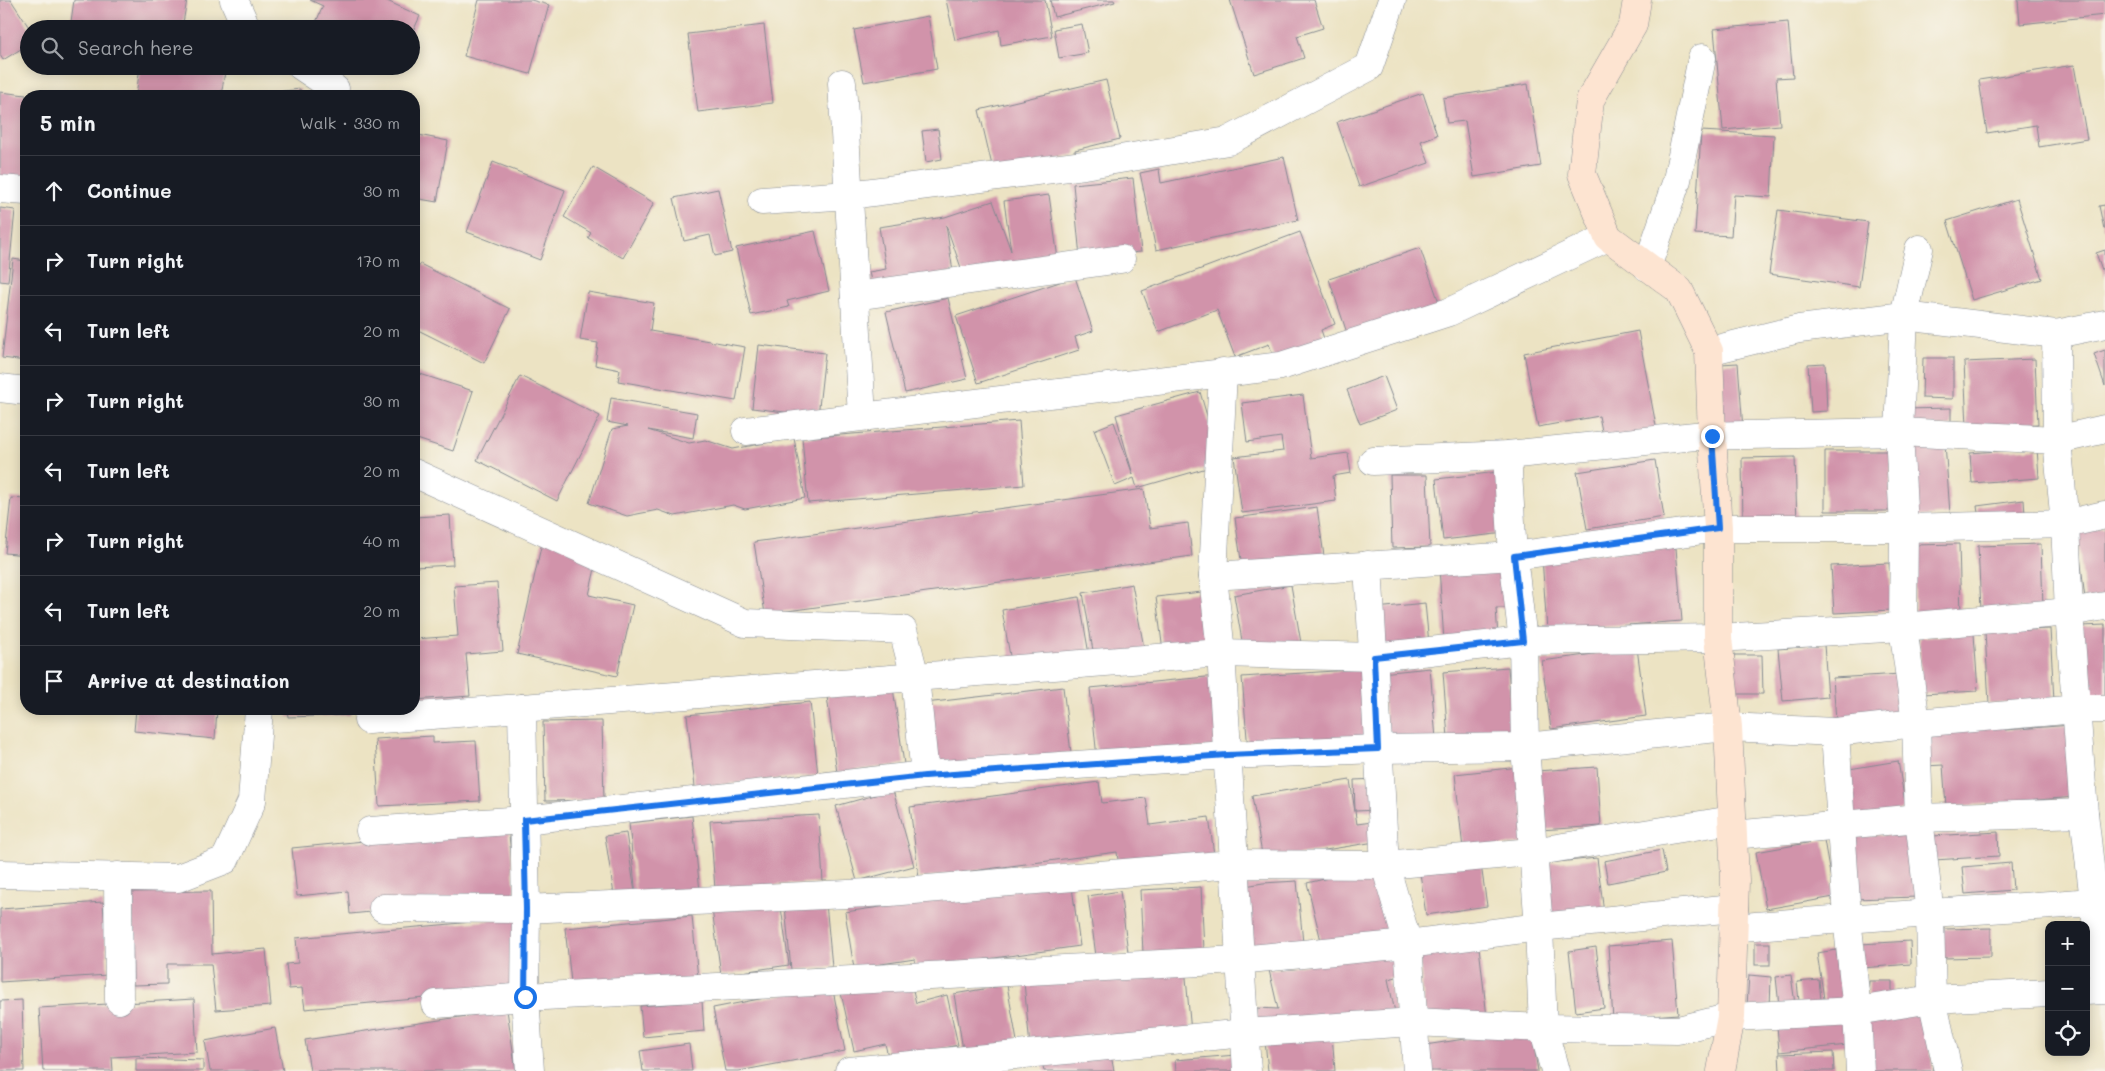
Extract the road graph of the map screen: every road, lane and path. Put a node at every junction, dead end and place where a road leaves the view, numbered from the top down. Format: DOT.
graph roads {
  1 [pos="234,0"];
  2 [pos="1392,0"];
  3 [pos="1637,0"];
  4 [pos="243,20"];
  5 [pos="1702,58"];
  6 [pos="314,75"];
  7 [pos="842,83"];
  8 [pos="335,90"];
  9 [pos="0,189"];
  10 [pos="20,191"];
  11 [pos="848,194"];
  12 [pos="762,202"];
  13 [pos="1608,237"];
  14 [pos="1919,249"];
  15 [pos="1121,259"];
  16 [pos="1647,266"];
  17 [pos="855,296"];
  18 [pos="1904,316"];
  19 [pos="2105,324"];
  20 [pos="2056,334"];
  21 [pos="1709,351"];
  22 [pos="1223,372"];
  23 [pos="0,388"];
  24 [pos="20,390"];
  25 [pos="862,416"];
  26 [pos="746,430"];
  27 [pos="2105,430"];
  28 [pos="1899,432"];
  29 [pos="1712,436"];
  30 [pos="2057,440"];
  31 [pos="1507,455"];
  32 [pos="1373,461"];
  33 [pos="420,477"];
  34 [pos="2105,516"];
  35 [pos="2064,524"];
  36 [pos="1718,528"];
  37 [pos="1904,528"];
  38 [pos="1514,556"];
  39 [pos="1368,564"];
  40 [pos="1213,576"];
  41 [pos="2105,606"];
  42 [pos="2069,612"];
  43 [pos="1903,627"];
  44 [pos="1718,638"];
  45 [pos="1523,641"];
  46 [pos="1221,653"];
  47 [pos="1374,657"];
  48 [pos="915,677"];
  49 [pos="522,708"];
  50 [pos="2077,709"];
  51 [pos="2105,709"];
  52 [pos="259,715"];
  53 [pos="368,720"];
  54 [pos="1916,723"];
  55 [pos="1728,727"];
  56 [pos="1836,732"];
  57 [pos="1525,747"];
  58 [pos="1378,749"];
  59 [pos="1227,755"];
  60 [pos="925,776"];
  61 [pos="2084,813"];
  62 [pos="1919,818"];
  63 [pos="524,820"];
  64 [pos="1842,824"];
  65 [pos="1732,828"];
  66 [pos="370,831"];
  67 [pos="1532,852"];
  68 [pos="1233,864"];
  69 [pos="1385,865"];
  70 [pos="0,874"];
  71 [pos="118,876"];
  72 [pos="2093,902"];
  73 [pos="383,908"];
  74 [pos="526,909"];
  75 [pos="1930,915"];
  76 [pos="1734,918"];
  77 [pos="1847,918"];
  78 [pos="1539,927"];
  79 [pos="1408,944"];
  80 [pos="1239,960"];
  81 [pos="2090,991"];
  82 [pos="2045,993"];
  83 [pos="525,997"];
  84 [pos="1932,999"];
  85 [pos="119,1000"];
  86 [pos="436,1004"];
  87 [pos="1857,1011"];
  88 [pos="1731,1017"];
  89 [pos="1414,1022"];
  90 [pos="1543,1028"];
  91 [pos="1244,1033"];
  92 [pos="530,1071"];
  93 [pos="849,1071"];
  94 [pos="1247,1071"];
  95 [pos="1417,1071"];
  96 [pos="1555,1071"];
  97 [pos="1721,1071"];
  98 [pos="1860,1071"];
  99 [pos="1948,1071"];
  1 -- 4 [label="street"];
  2 -- 11 [label="street"];
  3 -- 13 [label="street"];
  5 -- 16 [label="street"];
  6 -- 8 [label="street"];
  7 -- 11 [label="street"];
  9 -- 10 [label="street"];
  11 -- 12 [label="street"];
  11 -- 17 [label="street"];
  13 -- 16 [label="street"];
  13 -- 22 [label="street"];
  14 -- 18 [label="street"];
  15 -- 17 [label="street"];
  16 -- 21 [label="street"];
  17 -- 25 [label="street"];
  18 -- 20 [label="street"];
  18 -- 21 [label="street"];
  18 -- 28 [label="street"];
  19 -- 20 [label="street"];
  20 -- 30 [label="street"];
  21 -- 29 [label="street"];
  22 -- 25 [label="street"];
  22 -- 40 [label="street"];
  23 -- 24 [label="street"];
  25 -- 26 [label="street"];
  27 -- 30 [label="street"];
  28 -- 29 [label="street"];
  28 -- 30 [label="street"];
  28 -- 37 [label="street"];
  29 -- 31 [label="street"];
  29 -- 36 [label="street"];
  30 -- 35 [label="street"];
  31 -- 32 [label="street"];
  31 -- 38 [label="street"];
  33 -- 48 [label="street"];
  34 -- 35 [label="street"];
  35 -- 37 [label="street"];
  35 -- 42 [label="street"];
  36 -- 37 [label="street"];
  36 -- 38 [label="street"];
  36 -- 44 [label="street"];
  37 -- 43 [label="street"];
  38 -- 39 [label="street"];
  38 -- 45 [label="street"];
  39 -- 40 [label="street"];
  39 -- 47 [label="street"];
  40 -- 46 [label="street"];
  41 -- 42 [label="street"];
  42 -- 43 [label="street"];
  42 -- 50 [label="street"];
  43 -- 44 [label="street"];
  43 -- 54 [label="street"];
  44 -- 45 [label="street"];
  44 -- 55 [label="street"];
  45 -- 47 [label="street"];
  45 -- 57 [label="street"];
  46 -- 47 [label="street"];
  46 -- 48 [label="street"];
  46 -- 59 [label="street"];
  47 -- 58 [label="street"];
  48 -- 49 [label="street"];
  48 -- 60 [label="street"];
  49 -- 53 [label="street"];
  49 -- 63 [label="street"];
  50 -- 51 [label="street"];
  50 -- 54 [label="street"];
  50 -- 61 [label="street"];
  52 -- 71 [label="street"];
  54 -- 56 [label="street"];
  54 -- 62 [label="street"];
  55 -- 56 [label="street"];
  55 -- 57 [label="street"];
  55 -- 65 [label="street"];
  56 -- 64 [label="street"];
  57 -- 58 [label="street"];
  57 -- 67 [label="street"];
  58 -- 59 [label="street"];
  58 -- 69 [label="street"];
  59 -- 60 [label="street"];
  59 -- 68 [label="street"];
  60 -- 63 [label="street"];
  61 -- 62 [label="street"];
  61 -- 72 [label="street"];
  62 -- 64 [label="street"];
  62 -- 75 [label="street"];
  63 -- 66 [label="street"];
  63 -- 74 [label="street"];
  64 -- 65 [label="street"];
  64 -- 77 [label="street"];
  65 -- 67 [label="street"];
  65 -- 76 [label="street"];
  67 -- 69 [label="street"];
  67 -- 78 [label="street"];
  68 -- 69 [label="street"];
  68 -- 74 [label="street"];
  68 -- 80 [label="street"];
  69 -- 79 [label="street"];
  70 -- 71 [label="street"];
  71 -- 85 [label="street"];
  72 -- 75 [label="street"];
  72 -- 81 [label="street"];
  73 -- 74 [label="street"];
  74 -- 83 [label="street"];
  75 -- 77 [label="street"];
  75 -- 84 [label="street"];
  76 -- 77 [label="street"];
  76 -- 78 [label="street"];
  76 -- 88 [label="street"];
  77 -- 87 [label="street"];
  78 -- 79 [label="street"];
  78 -- 90 [label="street"];
  79 -- 80 [label="street"];
  79 -- 89 [label="street"];
  80 -- 83 [label="street"];
  80 -- 91 [label="street"];
  82 -- 84 [label="street"];
  83 -- 86 [label="street"];
  83 -- 92 [label="street"];
  84 -- 87 [label="street"];
  84 -- 99 [label="street"];
  87 -- 88 [label="street"];
  87 -- 98 [label="street"];
  88 -- 90 [label="street"];
  88 -- 97 [label="street"];
  89 -- 90 [label="street"];
  89 -- 91 [label="street"];
  89 -- 95 [label="street"];
  90 -- 96 [label="street"];
  91 -- 93 [label="street"];
  91 -- 94 [label="street"];
}
